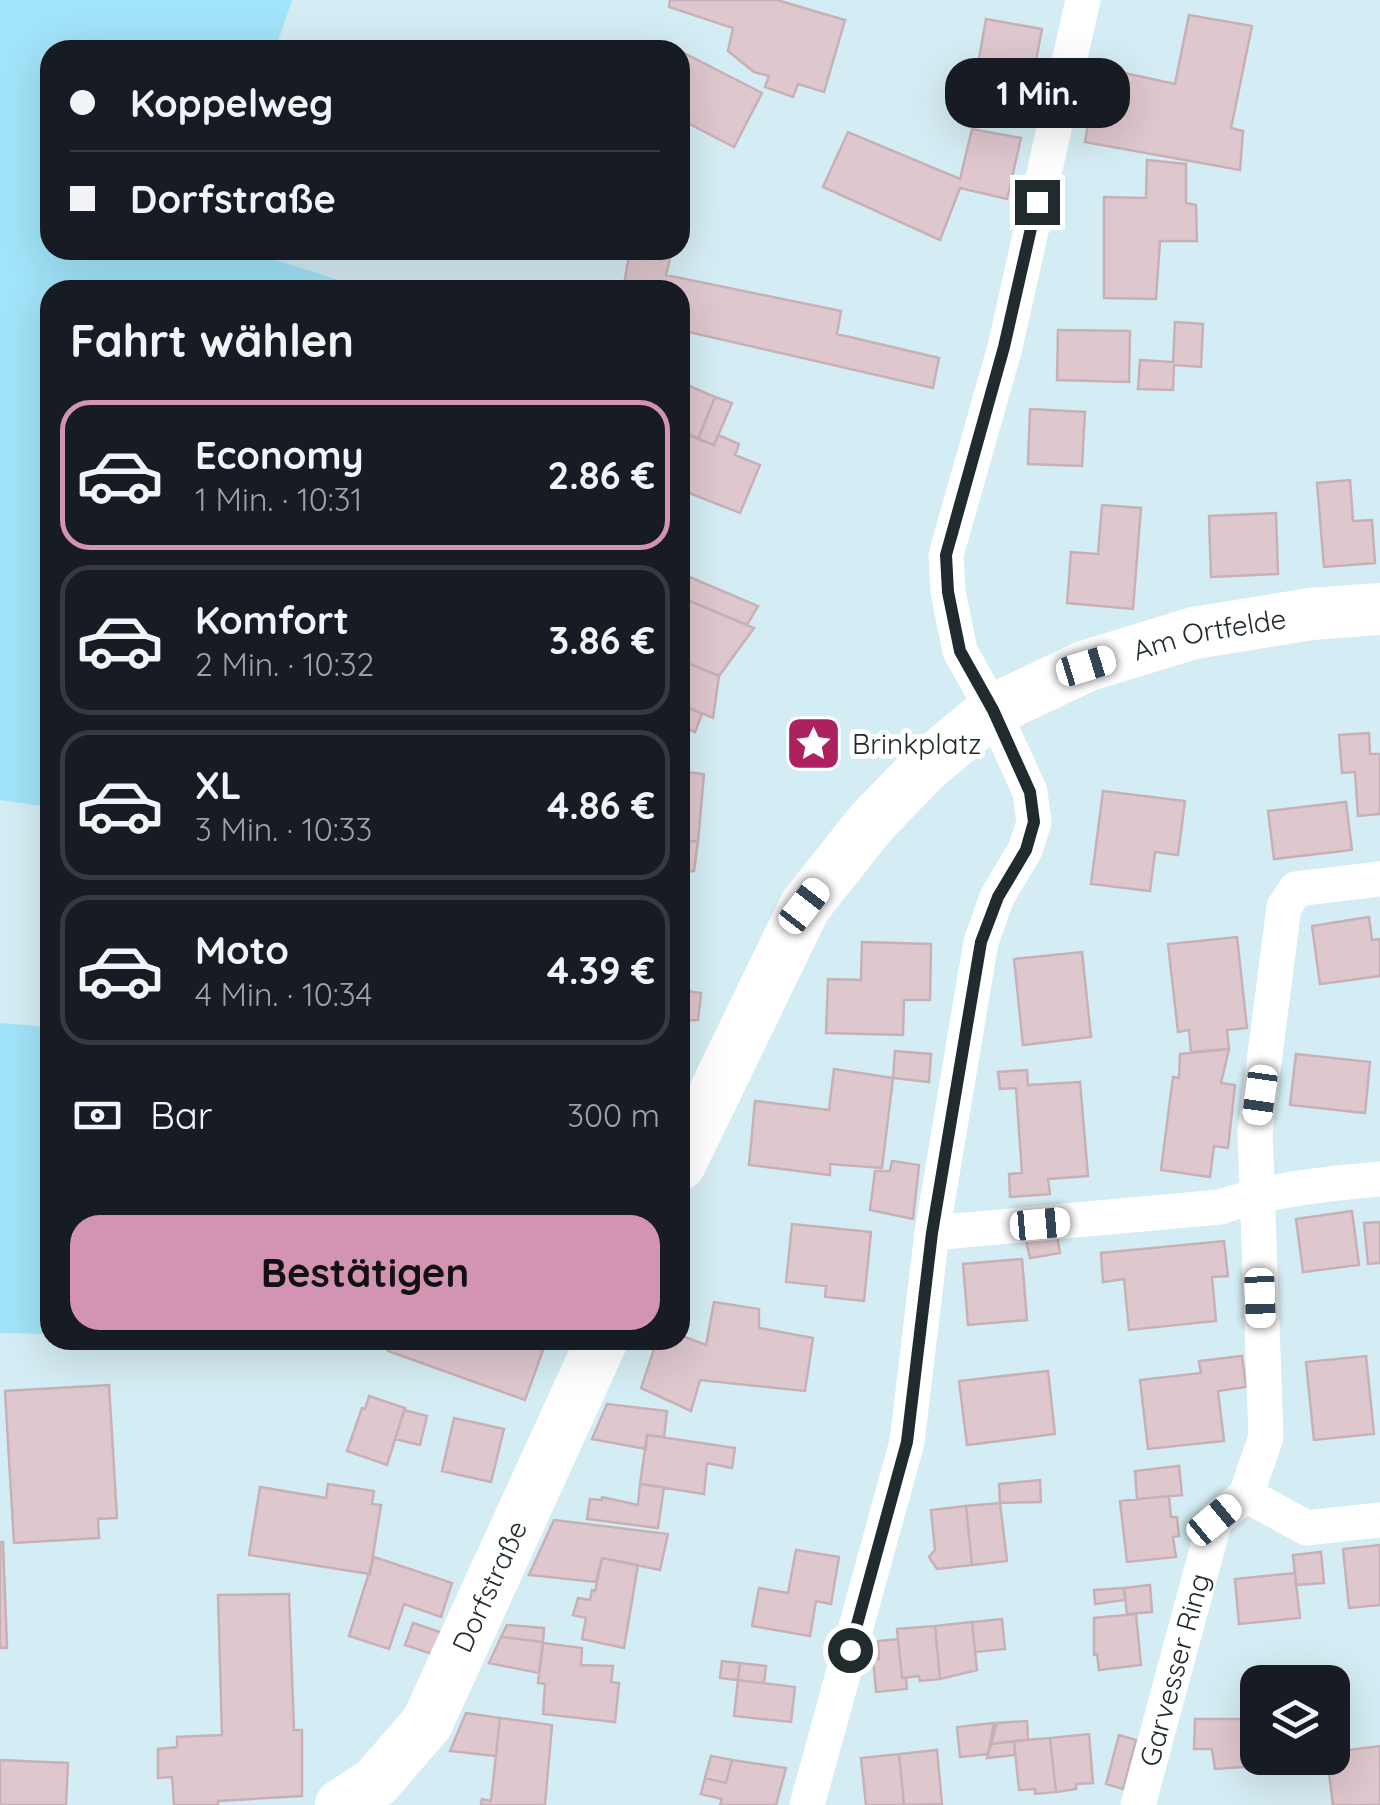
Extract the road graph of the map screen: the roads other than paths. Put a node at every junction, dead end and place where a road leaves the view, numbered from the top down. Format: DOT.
graph roads {
  1 [pos="1083,0"];
  2 [pos="1380,609"];
  3 [pos="993,710"];
  4 [pos="1380,879"];
  5 [pos="690,1143"];
  6 [pos="1380,1179"];
  7 [pos="1256,1194"];
  8 [pos="932,1233"];
  9 [pos="597,1350"];
  10 [pos="1246,1495"];
  11 [pos="1380,1520"];
  12 [pos="341,1805"];
  13 [pos="807,1805"];
  14 [pos="1138,1805"];
  1 -- 3 [label="street"];
  2 -- 3 [label="street, Am Ortfelde"];
  3 -- 5 [label="street"];
  3 -- 8 [label="street"];
  4 -- 7 [label="street, Garvesser Ring"];
  6 -- 7 [label="street"];
  7 -- 8 [label="street"];
  7 -- 10 [label="street, Garvesser Ring"];
  8 -- 13 [label="street"];
  9 -- 12 [label="street, Dorfstraße"];
  10 -- 11 [label="street"];
  10 -- 14 [label="street, Garvesser Ring"];
}
